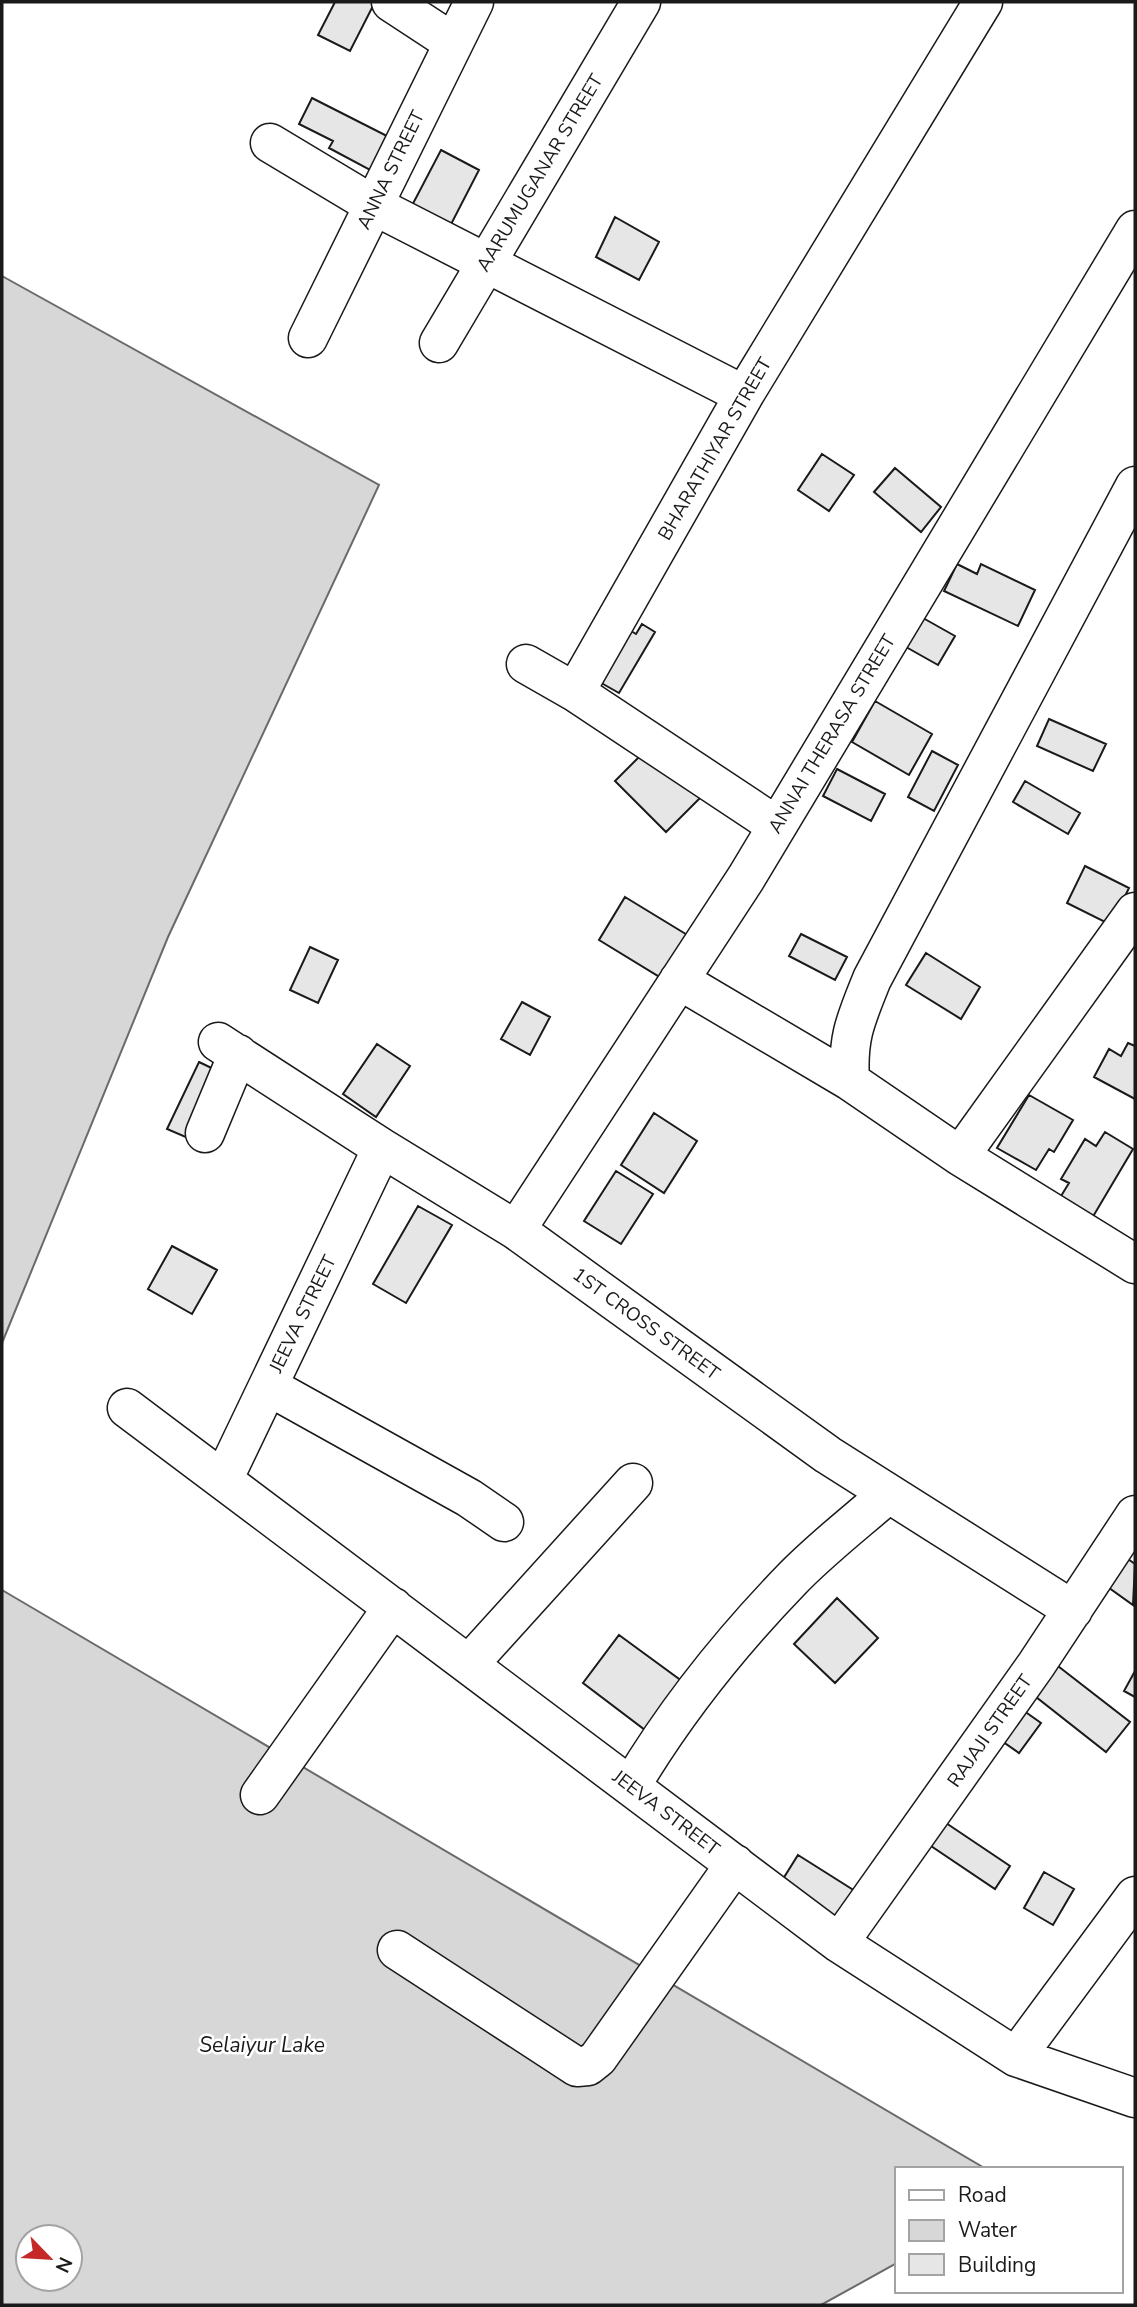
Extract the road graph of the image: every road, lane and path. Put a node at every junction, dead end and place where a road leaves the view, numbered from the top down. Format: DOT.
graph roads {
  1 [pos="391,2"];
  2 [pos="474,2"];
  3 [pos="641,2"];
  4 [pos="984,2"];
  5 [pos="452,42"];
  6 [pos="270,143"];
  7 [pos="375,206"];
  8 [pos="1135,230"];
  9 [pos="487,262"];
  10 [pos="308,338"];
  11 [pos="439,343"];
  12 [pos="744,395"];
  13 [pos="1135,486"];
  14 [pos="526,664"];
  15 [pos="575,692"];
  16 [pos="776,826"];
  17 [pos="1135,912"];
  18 [pos="679,980"];
  19 [pos="850,1081"];
  20 [pos="205,1133"];
  21 [pos="383,1149"];
  22 [pos="960,1156"];
  23 [pos="516,1230"];
  24 [pos="1135,1264"];
  25 [pos="268,1386"];
  26 [pos="127,1408"];
  27 [pos="223,1480"];
  28 [pos="633,1483"];
  29 [pos="888,1494"];
  30 [pos="1135,1515"];
  31 [pos="503,1522"];
  32 [pos="393,1607"];
  33 [pos="1073,1610"];
  34 [pos="469,1664"];
  35 [pos="631,1786"];
  36 [pos="260,1795"];
  37 [pos="735,1864"];
  38 [pos="1135,1896"];
  39 [pos="839,1943"];
  40 [pos="397,1950"];
  41 [pos="1016,2057"];
  42 [pos="1135,2098"];
  1 -- 5 [label="street"];
  2 -- 5 [label="street, ANNA STREET"];
  3 -- 9 [label="street, AARUMUGANAR STREET"];
  4 -- 12 [label="street, BHARATHIYAR STREET"];
  5 -- 7 [label="street, ANNA STREET"];
  6 -- 7 [label="street"];
  7 -- 9 [label="street"];
  7 -- 10 [label="street, ANNA STREET"];
  8 -- 16 [label="street, ANNAI THERASA STREET"];
  9 -- 11 [label="street, AARUMUGANAR STREET"];
  9 -- 12 [label="street"];
  12 -- 15 [label="street, BHARATHIYAR STREET"];
  13 -- 19 [label="street"];
  14 -- 15 [label="street"];
  15 -- 16 [label="street"];
  16 -- 18 [label="street, ANNAI THERASA STREET"];
  17 -- 22 [label="street"];
  18 -- 19 [label="street"];
  18 -- 23 [label="street, ANNAI THERASA STREET"];
  19 -- 22 [label="street"];
  20 -- 21 [label="street, 1ST CROSS STREET"];
  21 -- 23 [label="street, 1ST CROSS STREET"];
  21 -- 25 [label="street, JEEVA STREET"];
  22 -- 24 [label="street"];
  23 -- 29 [label="street, 1ST CROSS STREET"];
  25 -- 27 [label="street, JEEVA STREET"];
  25 -- 31 [label="street"];
  26 -- 27 [label="street, JEEVA STREET"];
  27 -- 32 [label="street, JEEVA STREET"];
  28 -- 34 [label="street"];
  29 -- 33 [label="street, 1ST CROSS STREET"];
  29 -- 35 [label="street"];
  30 -- 33 [label="street, RAJAJI STREET"];
  32 -- 34 [label="street, JEEVA STREET"];
  32 -- 36 [label="street"];
  33 -- 39 [label="street, RAJAJI STREET"];
  34 -- 35 [label="street, JEEVA STREET"];
  35 -- 37 [label="street, JEEVA STREET"];
  37 -- 39 [label="street, JEEVA STREET"];
  37 -- 40 [label="street"];
  38 -- 41 [label="street"];
  39 -- 41 [label="street, JEEVA STREET"];
  41 -- 42 [label="street, JEEVA STREET"];
}
